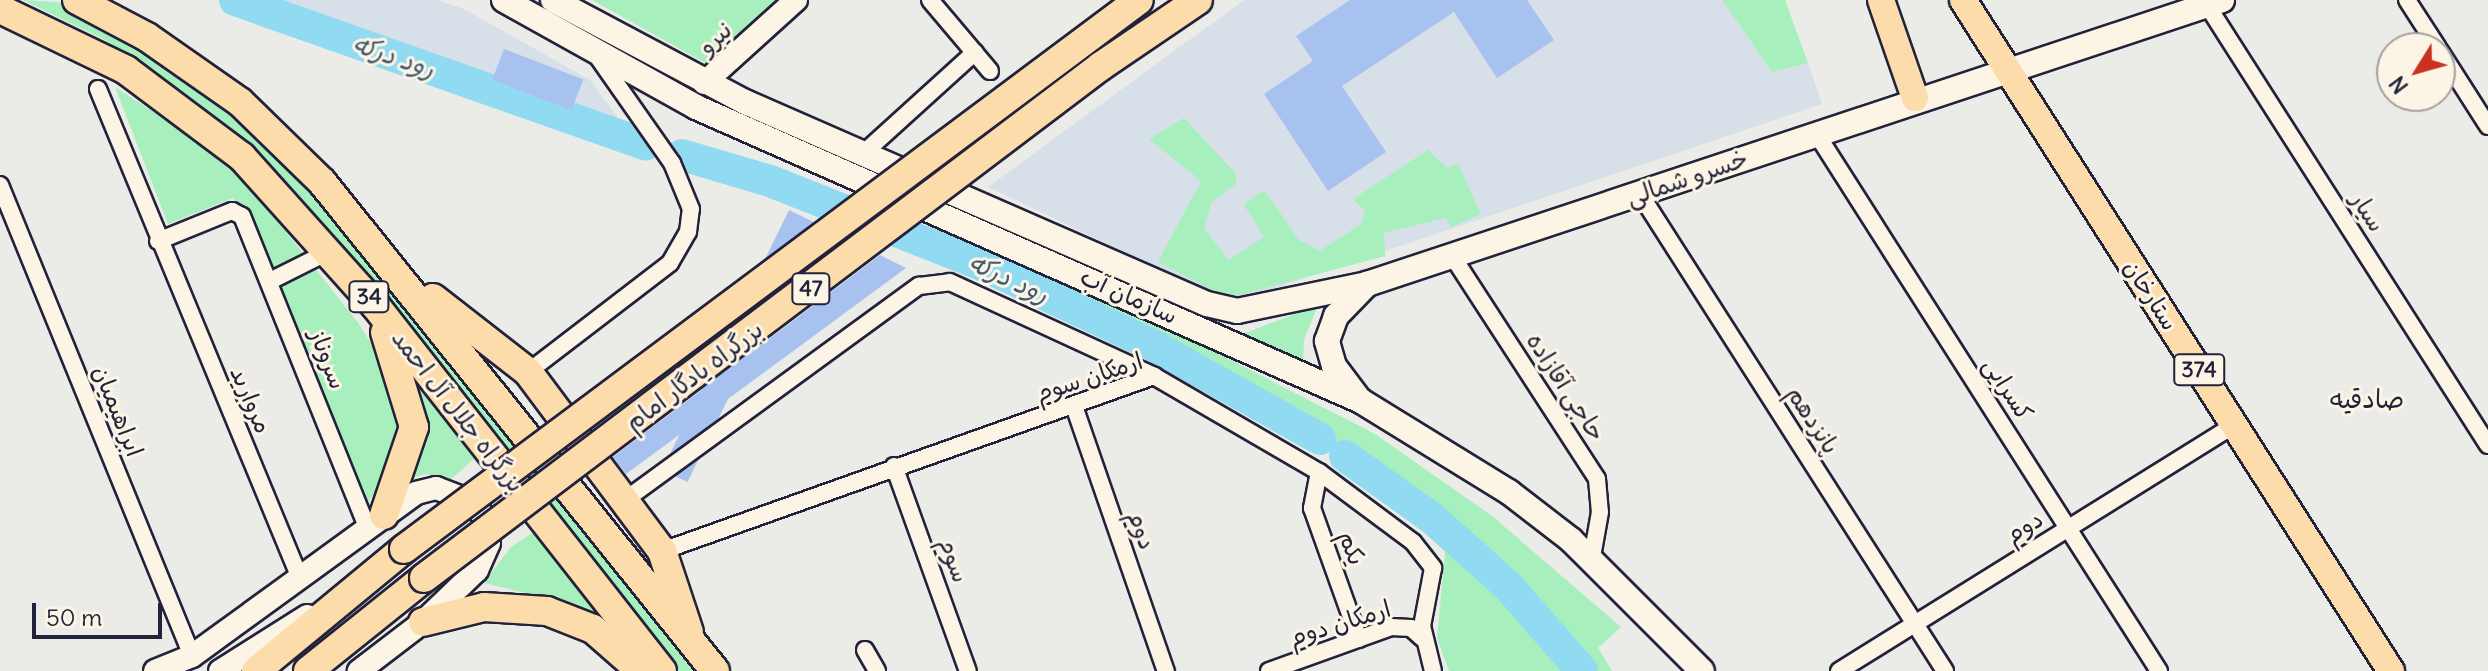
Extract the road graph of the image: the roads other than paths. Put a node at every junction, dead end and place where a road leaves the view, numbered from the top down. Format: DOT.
graph roads {
  1 [pos="77,0"];
  2 [pos="504,0"];
  3 [pos="553,0"];
  4 [pos="796,0"];
  5 [pos="930,0"];
  6 [pos="1139,0"];
  7 [pos="1198,0"];
  8 [pos="1881,0"];
  9 [pos="1963,0"];
  10 [pos="2407,0"];
  11 [pos="2215,3"];
  12 [pos="0,9"];
  13 [pos="2165,9"];
  14 [pos="2427,32"];
  15 [pos="591,48"];
  16 [pos="975,52"];
  17 [pos="2006,69"];
  18 [pos="990,71"];
  19 [pos="2456,76"];
  20 [pos="704,83"];
  21 [pos="98,89"];
  22 [pos="1915,98"];
  23 [pos="2488,126"];
  24 [pos="1816,133"];
  25 [pos="860,148"];
  26 [pos="837,166"];
  27 [pos="0,185"];
  28 [pos="1640,194"];
  29 [pos="158,241"];
  30 [pos="330,251"];
  31 [pos="1064,253"];
  32 [pos="1451,254"];
  33 [pos="400,273"];
  34 [pos="272,280"];
  35 [pos="1367,284"];
  36 [pos="375,305"];
  37 [pos="528,372"];
  38 [pos="1154,376"];
  39 [pos="1361,401"];
  40 [pos="1074,406"];
  41 [pos="2234,425"];
  42 [pos="2488,445"];
  43 [pos="894,466"];
  44 [pos="1319,472"];
  45 [pos="625,500"];
  46 [pos="376,521"];
  47 [pos="2068,528"];
  48 [pos="662,551"];
  49 [pos="1592,557"];
  50 [pos="300,578"];
  51 [pos="355,585"];
  52 [pos="423,622"];
  53 [pos="1915,624"];
  54 [pos="1422,638"];
  55 [pos="1359,639"];
  56 [pos="691,641"];
  57 [pos="865,650"];
  58 [pos="192,656"];
  59 [pos="155,671"];
  60 [pos="220,671"];
  61 [pos="256,671"];
  62 [pos="308,671"];
  63 [pos="359,671"];
  64 [pos="641,671"];
  65 [pos="662,671"];
  66 [pos="715,671"];
  67 [pos="877,671"];
  68 [pos="968,671"];
  69 [pos="1166,671"];
  70 [pos="1269,671"];
  71 [pos="1433,671"];
  72 [pos="1702,671"];
  73 [pos="1839,671"];
  74 [pos="1945,671"];
  75 [pos="2159,671"];
  76 [pos="2391,671"];
  1 -- 33 [label="highway, بزرگراه جلال آل احمد / 34"];
  2 -- 15 [label="main road, سازمان آب"];
  3 -- 20 [label="main road, سازمان آب"];
  4 -- 20 [label="street, نیرو"];
  5 -- 16 [label="street"];
  6 -- 51 [label="highway, بزرگراه یادگار امام / 47, bridge"];
  7 -- 62 [label="highway, بزرگراه یادگار امام / 47, bridge"];
  8 -- 22 [label="main road"];
  9 -- 17 [label="main road, ستارخان / 374"];
  10 -- 14 [label="street"];
  11 -- 13 [label="main road, خسرو شمالی"];
  11 -- 42 [label="street, سیار"];
  12 -- 30 [label="highway, بزرگراه جلال آل احمد / 34"];
  13 -- 17 [label="main road, خسرو شمالی"];
  15 -- 26 [label="main road, سازمان آب"];
  15 -- 37 [label="street"];
  16 -- 18 [label="street"];
  16 -- 25 [label="street"];
  17 -- 22 [label="main road, خسرو شمالی"];
  17 -- 41 [label="main road, ستارخان / 374"];
  19 -- 23 [label="street"];
  20 -- 25 [label="main road, سازمان آب"];
  21 -- 29 [label="street, مروارید"];
  22 -- 24 [label="main road, خسرو شمالی"];
  24 -- 28 [label="main road, خسرو شمالی"];
  24 -- 47 [label="street, کسرایی"];
  25 -- 26 [label="main road"];
  25 -- 31 [label="main road, سازمان آب"];
  26 -- 31 [label="main road, سازمان آب"];
  27 -- 58 [label="street, ابراهیمیان"];
  28 -- 32 [label="main road, خسرو شمالی"];
  28 -- 53 [label="street, پانزدهم"];
  29 -- 34 [label="street, سروناز"];
  29 -- 50 [label="street, مروارید"];
  30 -- 34 [label="street"];
  30 -- 36 [label="highway, بزرگراه جلال آل احمد / 34"];
  31 -- 35 [label="main road, سازمان آب"];
  31 -- 39 [label="main road, سازمان آب"];
  32 -- 35 [label="main road, خسرو شمالی"];
  32 -- 49 [label="street, حاجی آقازاده"];
  33 -- 37 [label="highway"];
  33 -- 56 [label="highway, بزرگراه جلال آل احمد / 34"];
  34 -- 46 [label="street, سروناز"];
  35 -- 39 [label="main road"];
  36 -- 46 [label="highway"];
  36 -- 65 [label="highway, بزرگراه جلال آل احمد / 34"];
  37 -- 45 [label="highway"];
  38 -- 40 [label="street, ارمکان سوم"];
  38 -- 44 [label="street, ارمکان سوم"];
  38 -- 45 [label="street"];
  39 -- 49 [label="main road, سازمان آب"];
  40 -- 43 [label="street, ارمکان سوم"];
  40 -- 69 [label="street, دوم"];
  41 -- 47 [label="street, دوم"];
  41 -- 76 [label="main road, ستارخان / 374"];
  43 -- 48 [label="street, ارمکان سوم"];
  43 -- 68 [label="street, سوم"];
  44 -- 54 [label="street, ارمکان سوم"];
  44 -- 55 [label="street, یکم"];
  45 -- 48 [label="highway"];
  46 -- 50 [label="street"];
  46 -- 52 [label="street"];
  47 -- 53 [label="street, دوم"];
  47 -- 75 [label="street, کسرایی"];
  48 -- 56 [label="highway"];
  49 -- 72 [label="main road, سازمان آب"];
  50 -- 58 [label="street"];
  51 -- 60 [label="street"];
  51 -- 61 [label="highway, بزرگراه یادگار امام / 47"];
  52 -- 63 [label="street"];
  52 -- 64 [label="highway"];
  53 -- 73 [label="street, دوم"];
  53 -- 74 [label="street, پانزدهم"];
  54 -- 55 [label="street, ارمکان دوم"];
  54 -- 71 [label="street, ارمکان سوم"];
  55 -- 70 [label="street, ارمکان دوم"];
  56 -- 66 [label="highway, بزرگراه جلال آل احمد / 34"];
  57 -- 67 [label="street"];
  58 -- 59 [label="street"];
}
